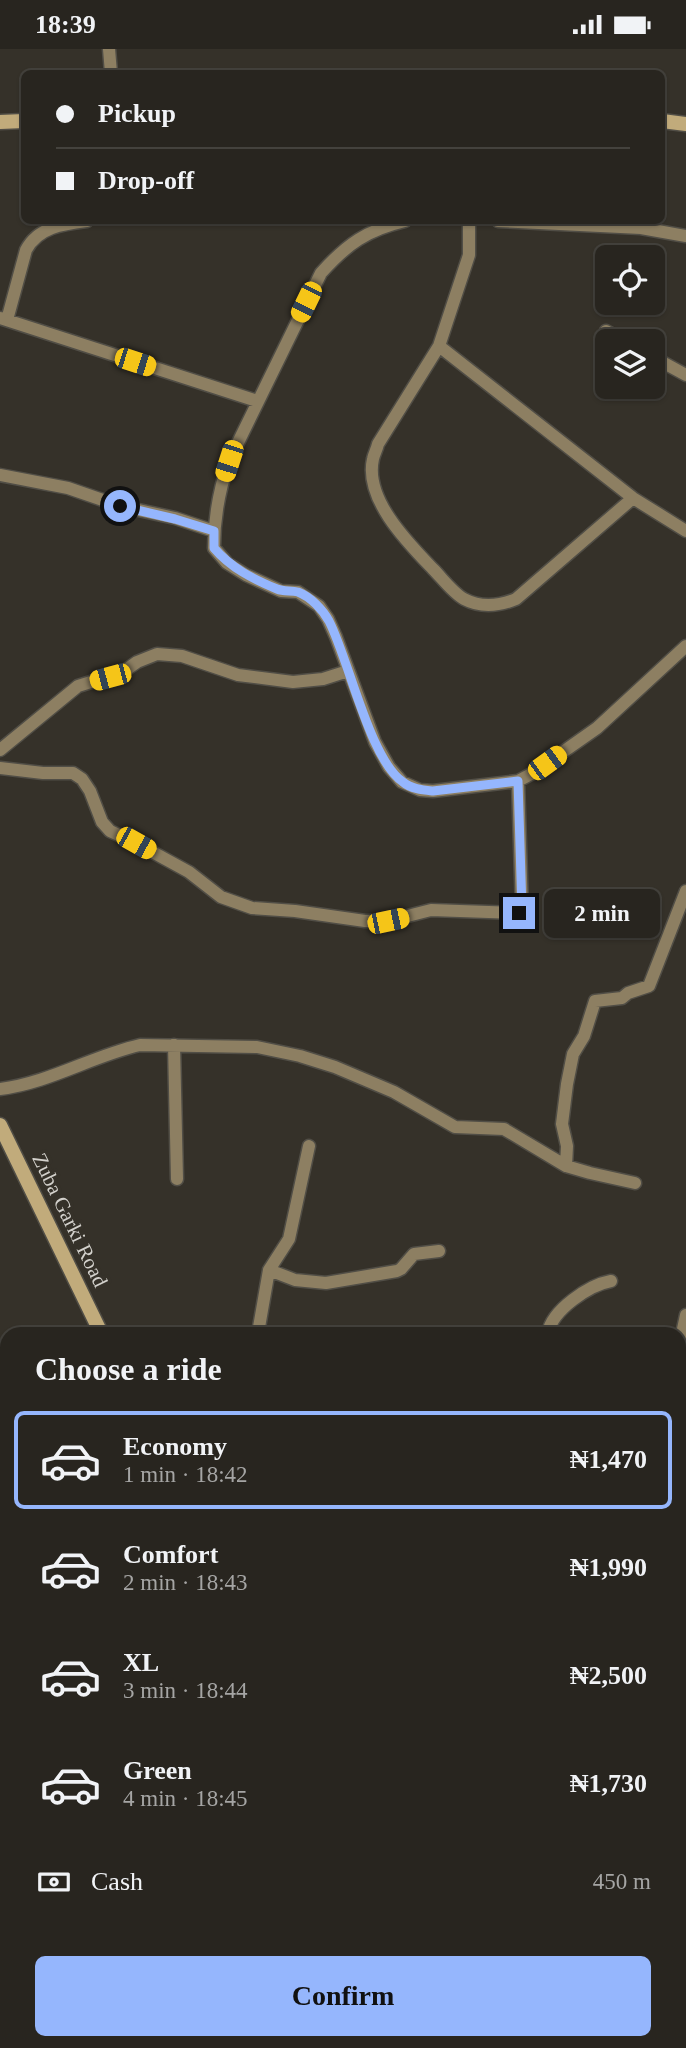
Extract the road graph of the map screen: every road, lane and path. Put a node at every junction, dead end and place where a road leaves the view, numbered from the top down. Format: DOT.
graph roads {
  1 [pos="109,49"];
  2 [pos="111,70"];
  3 [pos="21,121"];
  4 [pos="665,121"];
  5 [pos="0,122"];
  6 [pos="686,124"];
  7 [pos="72,224"];
  8 [pos="397,224"];
  9 [pos="470,224"];
  10 [pos="559,224"];
  11 [pos="686,236"];
  12 [pos="4,319"];
  13 [pos="439,347"];
  14 [pos="665,364"];
  15 [pos="686,375"];
  16 [pos="257,401"];
  17 [pos="0,475"];
  18 [pos="633,498"];
  19 [pos="214,531"];
  20 [pos="686,531"];
  21 [pos="686,646"];
  22 [pos="348,671"];
  23 [pos="0,750"];
  24 [pos="0,768"];
  25 [pos="518,781"];
  26 [pos="686,891"];
  27 [pos="174,1045"];
  28 [pos="0,1089"];
  29 [pos="0,1125"];
  30 [pos="309,1146"];
  31 [pos="566,1166"];
  32 [pos="177,1179"];
  33 [pos="635,1183"];
  34 [pos="439,1251"];
  35 [pos="269,1270"];
  36 [pos="611,1281"];
  37 [pos="98,1327"];
  38 [pos="259,1327"];
  39 [pos="550,1327"];
  1 -- 2 [label="street"];
  3 -- 5 [label="main road"];
  4 -- 6 [label="main road"];
  7 -- 12 [label="street"];
  8 -- 16 [label="street"];
  9 -- 13 [label="street"];
  10 -- 11 [label="street"];
  12 -- 16 [label="street"];
  13 -- 18 [label="street"];
  13 -- 18 [label="street"];
  14 -- 15 [label="street"];
  16 -- 19 [label="street"];
  17 -- 19 [label="street"];
  18 -- 20 [label="street"];
  19 -- 22 [label="street"];
  21 -- 25 [label="street"];
  22 -- 23 [label="street"];
  22 -- 25 [label="street"];
  24 -- 25 [label="street"];
  26 -- 31 [label="street"];
  27 -- 28 [label="street"];
  27 -- 31 [label="street"];
  27 -- 32 [label="street"];
  29 -- 37 [label="main road, Zuba Garki Road"];
  30 -- 35 [label="street"];
  31 -- 33 [label="street"];
  34 -- 35 [label="street"];
  35 -- 38 [label="street"];
  36 -- 39 [label="street"];
}
